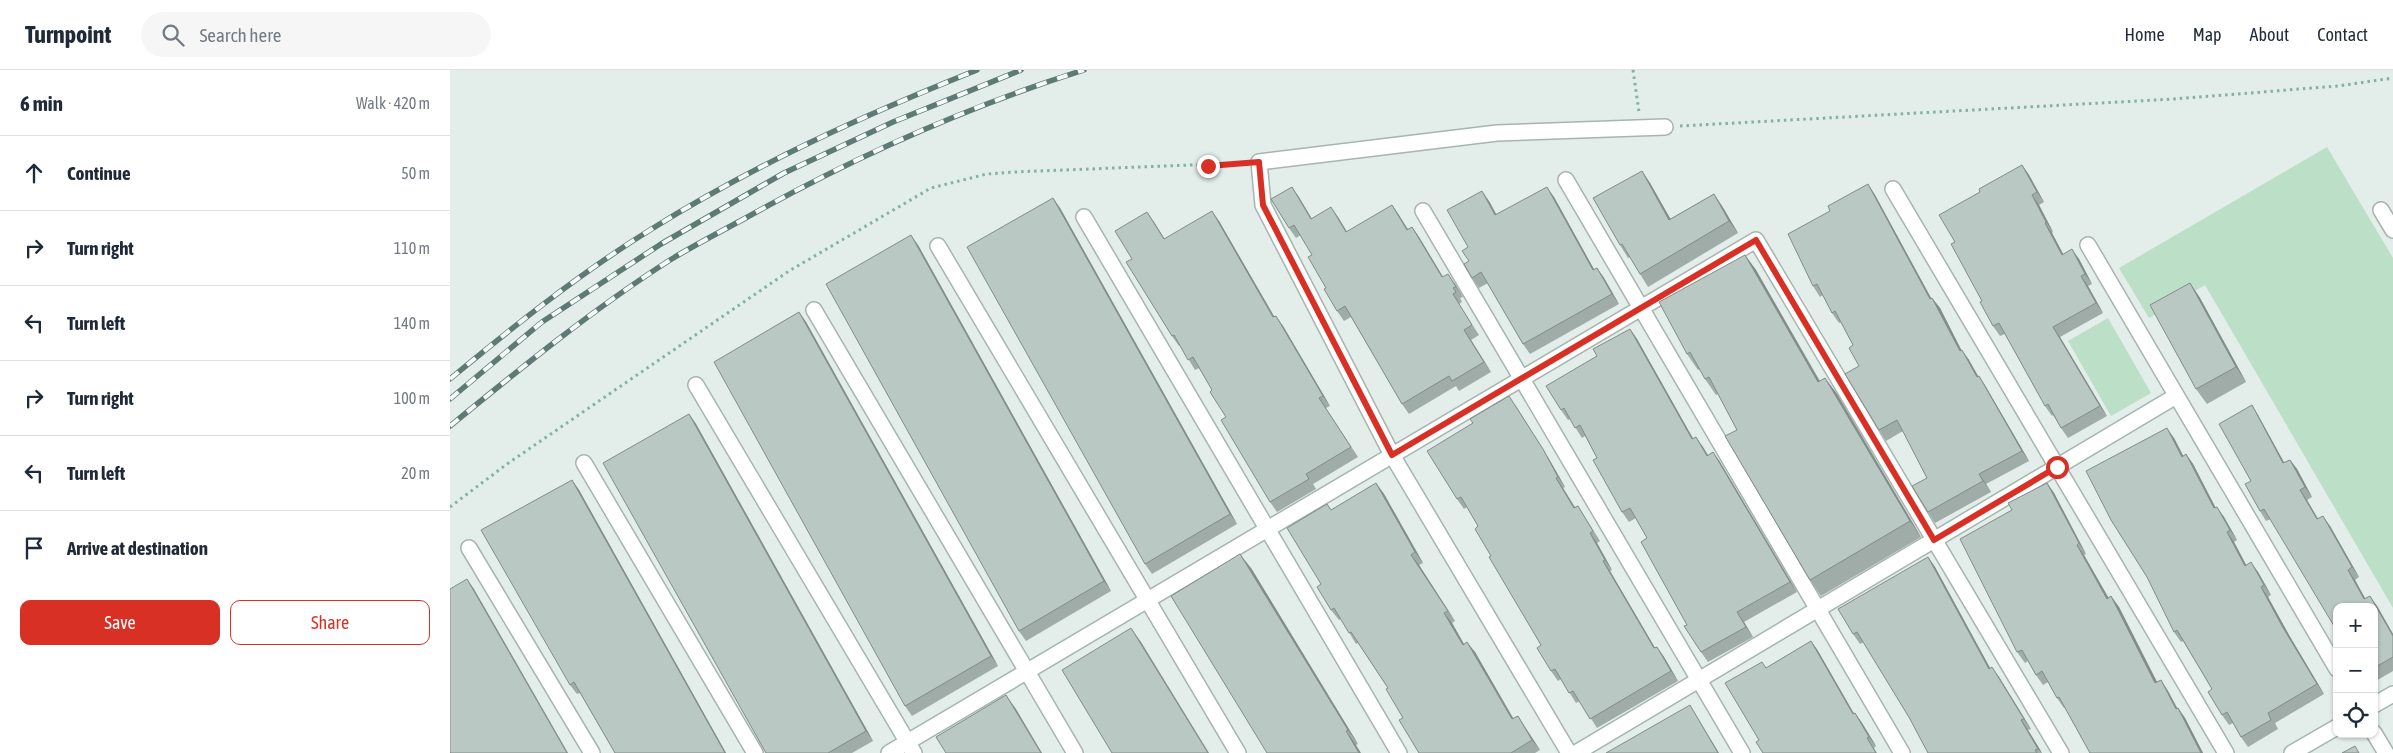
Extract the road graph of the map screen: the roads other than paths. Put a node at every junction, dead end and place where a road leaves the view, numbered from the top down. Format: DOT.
graph roads {
  1 [pos="1665,127"];
  2 [pos="1566,180"];
  3 [pos="1893,189"];
  4 [pos="2381,210"];
  5 [pos="1423,211"];
  6 [pos="1084,218"];
  7 [pos="2393,230"];
  8 [pos="938,246"];
  9 [pos="2088,246"];
  10 [pos="1641,308"];
  11 [pos="814,310"];
  12 [pos="1521,379"];
  13 [pos="696,385"];
  14 [pos="2176,396"];
  15 [pos="1392,455"];
  16 [pos="584,463"];
  17 [pos="2057,467"];
  18 [pos="1267,529"];
  19 [pos="1934,540"];
  20 [pos="469,548"];
  21 [pos="1147,600"];
  22 [pos="1817,609"];
  23 [pos="2333,662"];
  24 [pos="1027,671"];
  25 [pos="1699,680"];
  26 [pos="2393,694"];
  27 [pos="2378,703"];
  28 [pos="2333,729"];
  29 [pos="2377,738"];
  30 [pos="911,747"];
  31 [pos="592,753"];
  32 [pos="755,753"];
  33 [pos="888,753"];
  34 [pos="1076,753"];
  35 [pos="1238,753"];
  36 [pos="1399,753"];
  37 [pos="1569,753"];
  38 [pos="1576,753"];
  39 [pos="1742,753"];
  40 [pos="1902,753"];
  41 [pos="2060,753"];
  42 [pos="2226,753"];
  43 [pos="2292,753"];
  44 [pos="2386,753"];
  1 -- 15 [label="street"];
  2 -- 10 [label="street"];
  3 -- 17 [label="street"];
  4 -- 7 [label="street"];
  5 -- 12 [label="street"];
  6 -- 18 [label="street"];
  8 -- 21 [label="street"];
  9 -- 14 [label="street"];
  10 -- 12 [label="street"];
  10 -- 19 [label="street"];
  10 -- 22 [label="street"];
  11 -- 24 [label="street"];
  12 -- 15 [label="street"];
  12 -- 25 [label="street"];
  13 -- 30 [label="street"];
  14 -- 17 [label="street"];
  14 -- 23 [label="street"];
  15 -- 18 [label="street"];
  15 -- 37 [label="street"];
  16 -- 32 [label="street"];
  17 -- 19 [label="street"];
  17 -- 42 [label="street"];
  18 -- 21 [label="street"];
  18 -- 36 [label="street"];
  19 -- 22 [label="street"];
  19 -- 41 [label="street"];
  20 -- 31 [label="street"];
  21 -- 24 [label="street"];
  21 -- 35 [label="street"];
  22 -- 25 [label="street"];
  22 -- 40 [label="street"];
  24 -- 30 [label="street"];
  24 -- 34 [label="street"];
  25 -- 38 [label="street"];
  25 -- 39 [label="street"];
  26 -- 27 [label="street"];
  28 -- 43 [label="street"];
  29 -- 44 [label="street"];
  30 -- 33 [label="street"];
}
